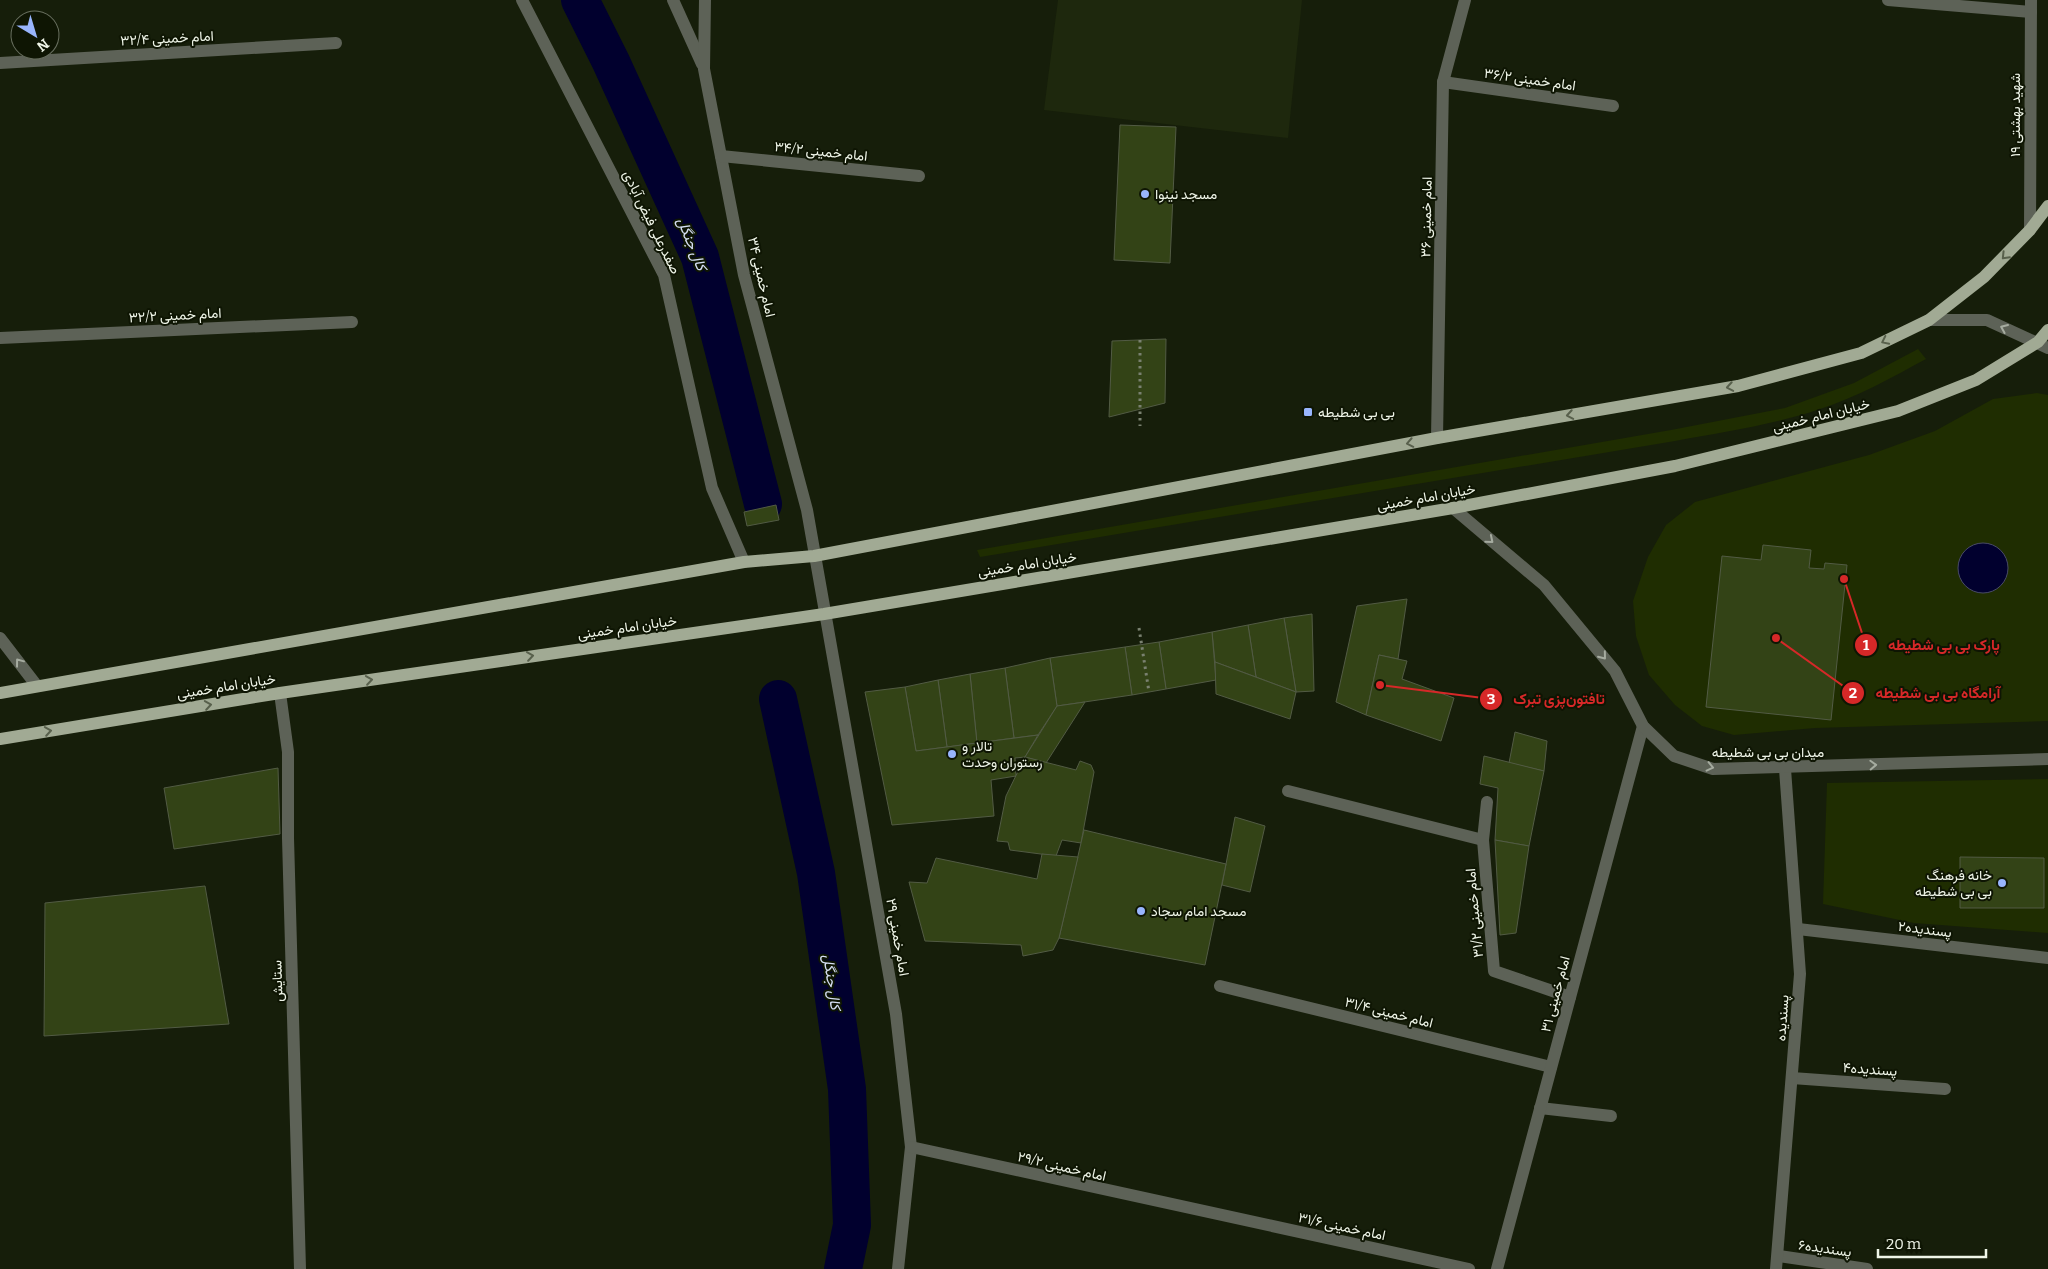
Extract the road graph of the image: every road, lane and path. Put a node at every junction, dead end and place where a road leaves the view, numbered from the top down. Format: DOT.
graph roads {
  1 [pos="522,0"];
  2 [pos="673,0"];
  3 [pos="705,0"];
  4 [pos="1465,0"];
  5 [pos="1888,0"];
  6 [pos="2031,6"];
  7 [pos="336,43"];
  8 [pos="0,63"];
  9 [pos="704,69"];
  10 [pos="1443,82"];
  11 [pos="1613,106"];
  12 [pos="721,156"];
  13 [pos="919,176"];
  14 [pos="2048,206"];
  15 [pos="2030,230"];
  16 [pos="1929,320"];
  17 [pos="352,322"];
  18 [pos="2048,330"];
  19 [pos="0,338"];
  20 [pos="1140,340"];
  21 [pos="2043,345"];
  22 [pos="1140,426"];
  23 [pos="1438,438"];
  24 [pos="1453,508"];
  25 [pos="814,556"];
  26 [pos="744,562"];
  27 [pos="824,614"];
  28 [pos="1140,628"];
  29 [pos="0,638"];
  30 [pos="37,686"];
  31 [pos="1149,692"];
  32 [pos="0,693"];
  33 [pos="280,693"];
  34 [pos="1643,726"];
  35 [pos="0,739"];
  36 [pos="2048,759"];
  37 [pos="1785,769"];
  38 [pos="1288,792"];
  39 [pos="1487,802"];
  40 [pos="1483,840"];
  41 [pos="1798,929"];
  42 [pos="2048,958"];
  43 [pos="1220,986"];
  44 [pos="1570,997"];
  45 [pos="1551,1067"];
  46 [pos="1792,1078"];
  47 [pos="1945,1089"];
  48 [pos="1540,1108"];
  49 [pos="1611,1116"];
  50 [pos="911,1147"];
  51 [pos="1208,1212"];
  52 [pos="1778,1263"];
  53 [pos="300,1269"];
  54 [pos="898,1269"];
  55 [pos="1469,1269"];
  56 [pos="1497,1269"];
  57 [pos="1868,1269"];
  1 -- 26 [label="street, صفدرعلی فیض آبادی"];
  2 -- 9 [label="street"];
  3 -- 9 [label="street, امام خمینی ۳۴"];
  4 -- 10 [label="street, امام خمینی ۳۶"];
  5 -- 6 [label="street"];
  6 -- 15 [label="street, شهید بهشتی ۱۹"];
  7 -- 8 [label="street, امام خمینی ۳۲/۴"];
  9 -- 12 [label="street, امام خمینی ۳۴"];
  10 -- 11 [label="street, امام خمینی ۳۶/۲"];
  10 -- 23 [label="street, امام خمینی ۳۶"];
  12 -- 13 [label="street, امام خمینی ۳۴/۲"];
  12 -- 25 [label="street, امام خمینی ۳۴"];
  14 -- 15 [label="main road"];
  15 -- 16 [label="main road, one-way"];
  21 -- 16 [label="street, one-way"];
  16 -- 23 [label="main road, one-way"];
  17 -- 19 [label="street, امام خمینی ۳۲/۲"];
  18 -- 21 [label="main road, خیابان امام خمینی"];
  20 -- 22 [label="path"];
  21 -- 24 [label="main road, خیابان امام خمینی"];
  23 -- 25 [label="main road, one-way"];
  24 -- 27 [label="main road, خیابان امام خمینی"];
  24 -- 34 [label="street, میدان بی بی شطیطه, one-way"];
  25 -- 26 [label="main road"];
  25 -- 27 [label="street, امام خمینی ۳۴"];
  26 -- 30 [label="main road"];
  33 -- 27 [label="main road, خیابان امام خمینی, one-way"];
  27 -- 50 [label="street, امام خمینی ۲۹"];
  28 -- 31 [label="path"];
  30 -- 29 [label="street, one-way"];
  30 -- 32 [label="main road"];
  35 -- 33 [label="main road, خیابان امام خمینی, one-way"];
  33 -- 53 [label="street, ستایش"];
  34 -- 37 [label="street, میدان بی بی شطیطه, one-way"];
  34 -- 44 [label="street, امام خمینی ۳۱"];
  37 -- 36 [label="street, میدان بی بی شطیطه, one-way"];
  37 -- 41 [label="street, پسندیده"];
  38 -- 40 [label="street"];
  39 -- 40 [label="street, امام خمینی ۳۱/۲"];
  40 -- 44 [label="street, امام خمینی ۳۱/۲"];
  41 -- 42 [label="street, پسندیده۲"];
  41 -- 46 [label="street, پسندیده"];
  43 -- 45 [label="street, امام خمینی ۳۱/۴"];
  44 -- 45 [label="street, امام خمینی ۳۱"];
  45 -- 48 [label="street, امام خمینی ۳۱"];
  46 -- 47 [label="street, پسندیده۴"];
  46 -- 52 [label="street, پسندیده"];
  48 -- 49 [label="street"];
  48 -- 56 [label="street, امام خمینی ۳۱"];
  50 -- 51 [label="street, امام خمینی ۲۹/۲"];
  50 -- 54 [label="street, امام خمینی ۲۹"];
  51 -- 55 [label="street, امام خمینی ۳۱/۶"];
  52 -- 57 [label="street, پسندیده۶"];
}
